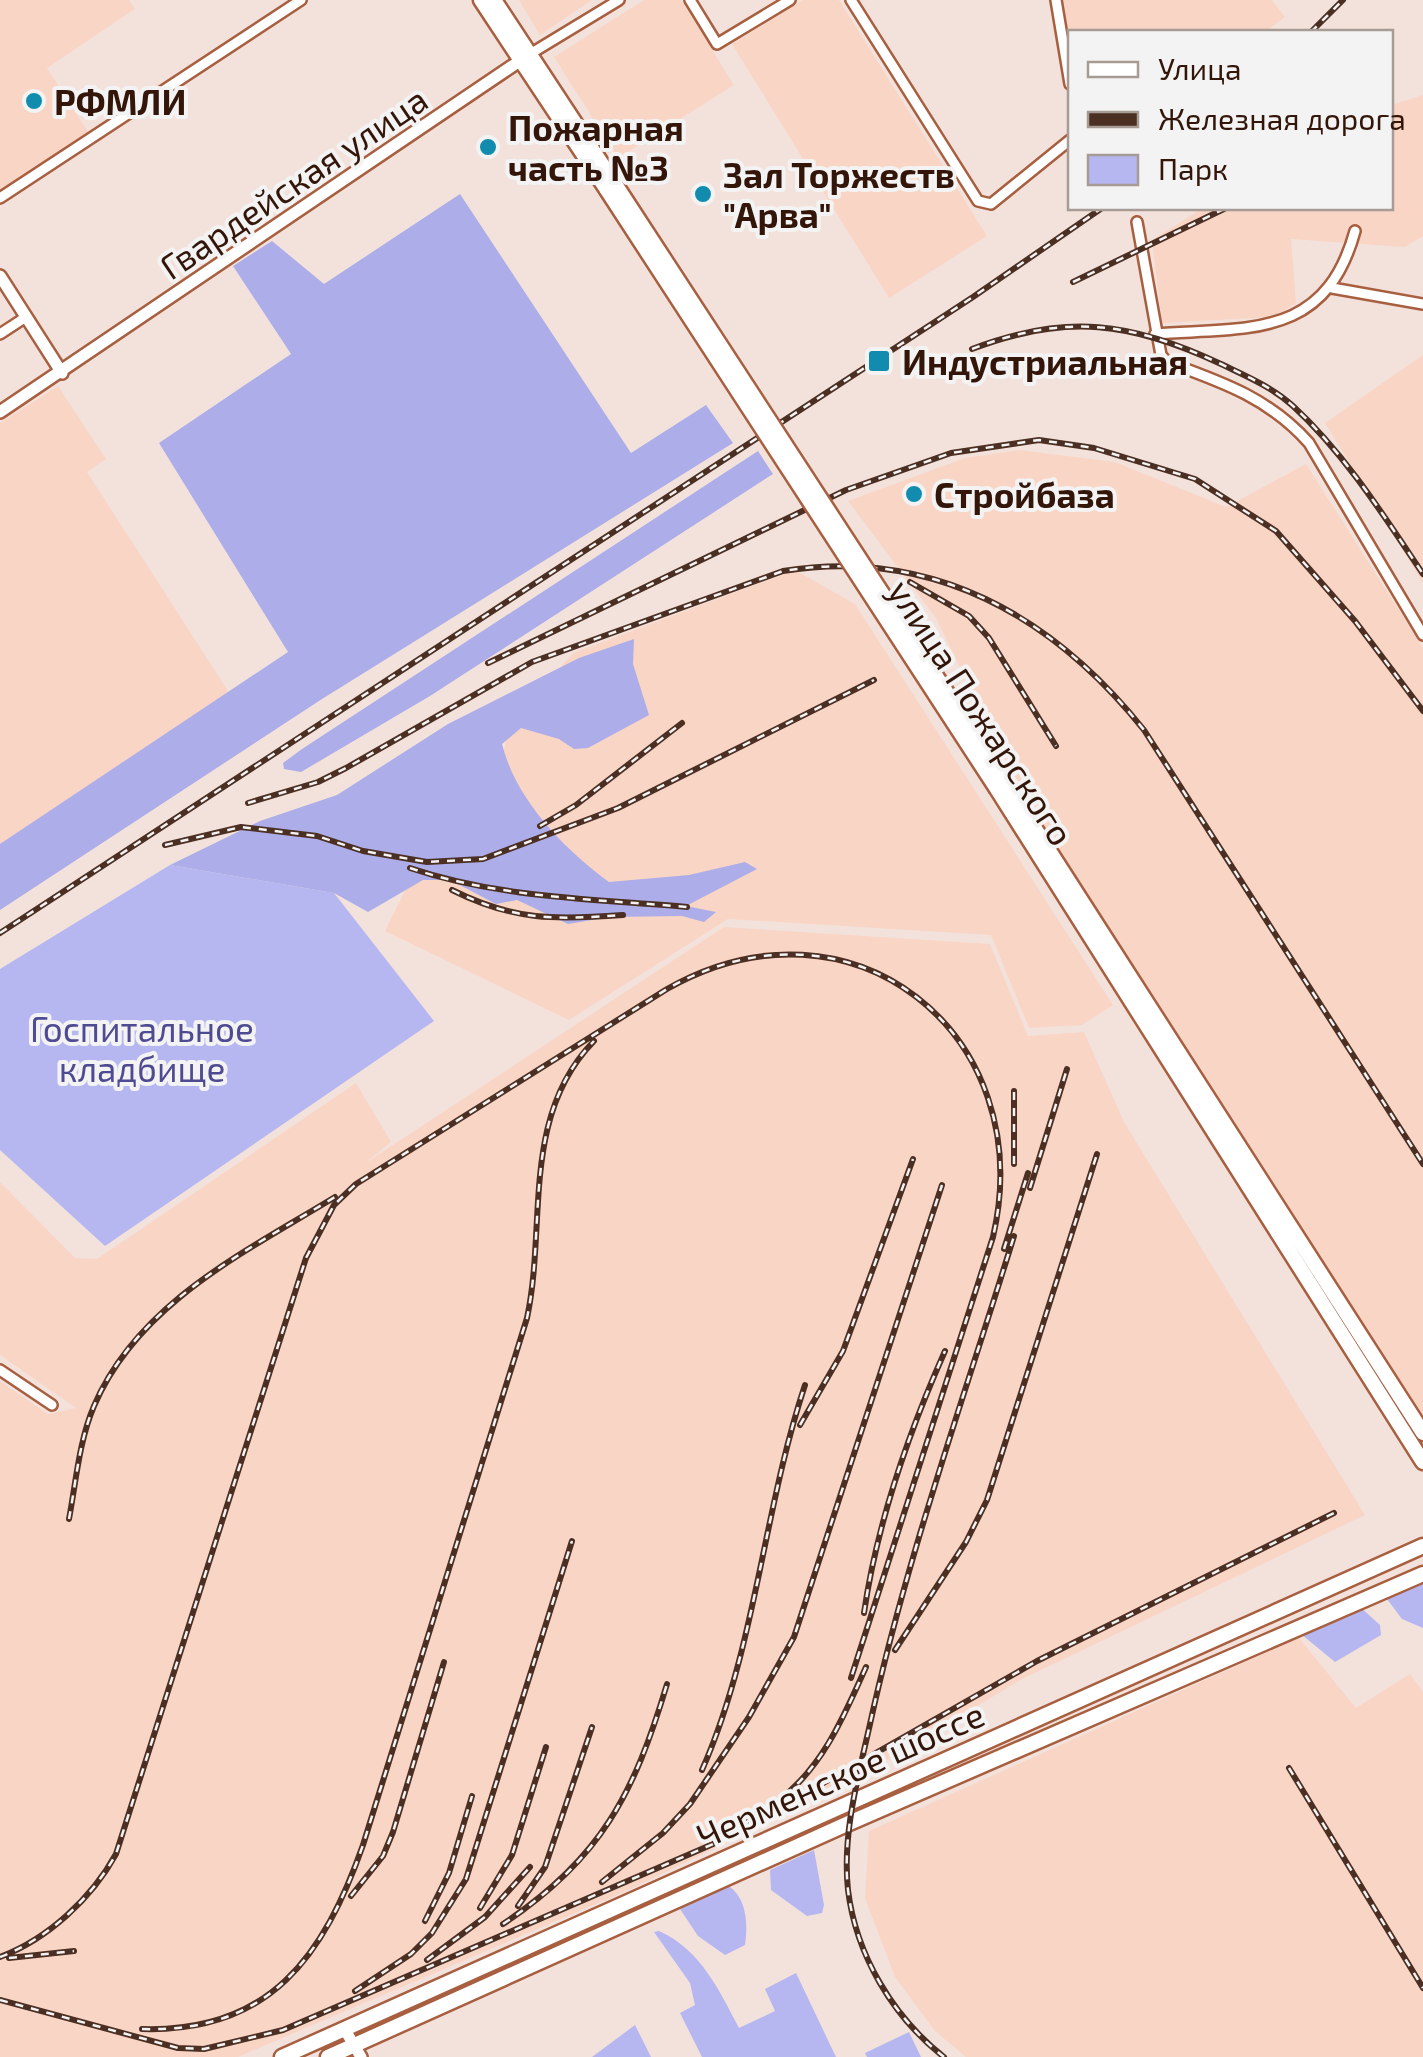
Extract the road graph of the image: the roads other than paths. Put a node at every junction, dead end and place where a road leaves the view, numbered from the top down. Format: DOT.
graph roads {
  1 [pos="301,0"];
  2 [pos="480,0"];
  3 [pos="494,0"];
  4 [pos="619,0"];
  5 [pos="690,0"];
  6 [pos="790,0"];
  7 [pos="851,0"];
  8 [pos="1056,0"];
  9 [pos="525,57"];
  10 [pos="1068,72"];
  11 [pos="1068,142"];
  12 [pos="0,198"];
  13 [pos="1137,222"];
  14 [pos="1355,231"];
  15 [pos="0,276"];
  16 [pos="1332,288"];
  17 [pos="1423,304"];
  18 [pos="26,317"];
  19 [pos="0,334"];
  20 [pos="1155,334"];
  21 [pos="62,373"];
  22 [pos="0,412"];
  23 [pos="1423,635"];
  24 [pos="1001,786"];
  25 [pos="0,1370"];
  26 [pos="52,1405"];
  27 [pos="1423,1433"];
  28 [pos="1423,1462"];
  29 [pos="1423,1546"];
  30 [pos="1423,1574"];
  31 [pos="345,2030"];
  32 [pos="357,2052"];
  33 [pos="282,2057"];
  34 [pos="328,2057"];
  1 -- 12 [label="street"];
  2 -- 9 [label="main road, улица Пожарского"];
  3 -- 9 [label="main road, улица Пожарского"];
  4 -- 9 [label="street, Гвардейская улица"];
  5 -- 6 [label="street"];
  7 -- 11 [label="street"];
  8 -- 10 [label="street"];
  9 -- 21 [label="street, Гвардейская улица"];
  9 -- 24 [label="main road, улица Пожарского, bridge"];
  13 -- 20 [label="street"];
  14 -- 16 [label="street"];
  15 -- 18 [label="street"];
  16 -- 17 [label="street"];
  16 -- 20 [label="street"];
  18 -- 19 [label="street"];
  18 -- 21 [label="street"];
  20 -- 23 [label="street"];
  21 -- 22 [label="street, Гвардейская улица"];
  24 -- 27 [label="main road, улица Пожарского"];
  24 -- 28 [label="main road, улица Пожарского"];
  25 -- 26 [label="street"];
  29 -- 31 [label="main road, Черменское шоссе"];
  30 -- 32 [label="main road, Черменское шоссе"];
  31 -- 32 [label="street"];
  31 -- 33 [label="main road, Черменское шоссе"];
  32 -- 34 [label="main road, Черменское шоссе"];
}
